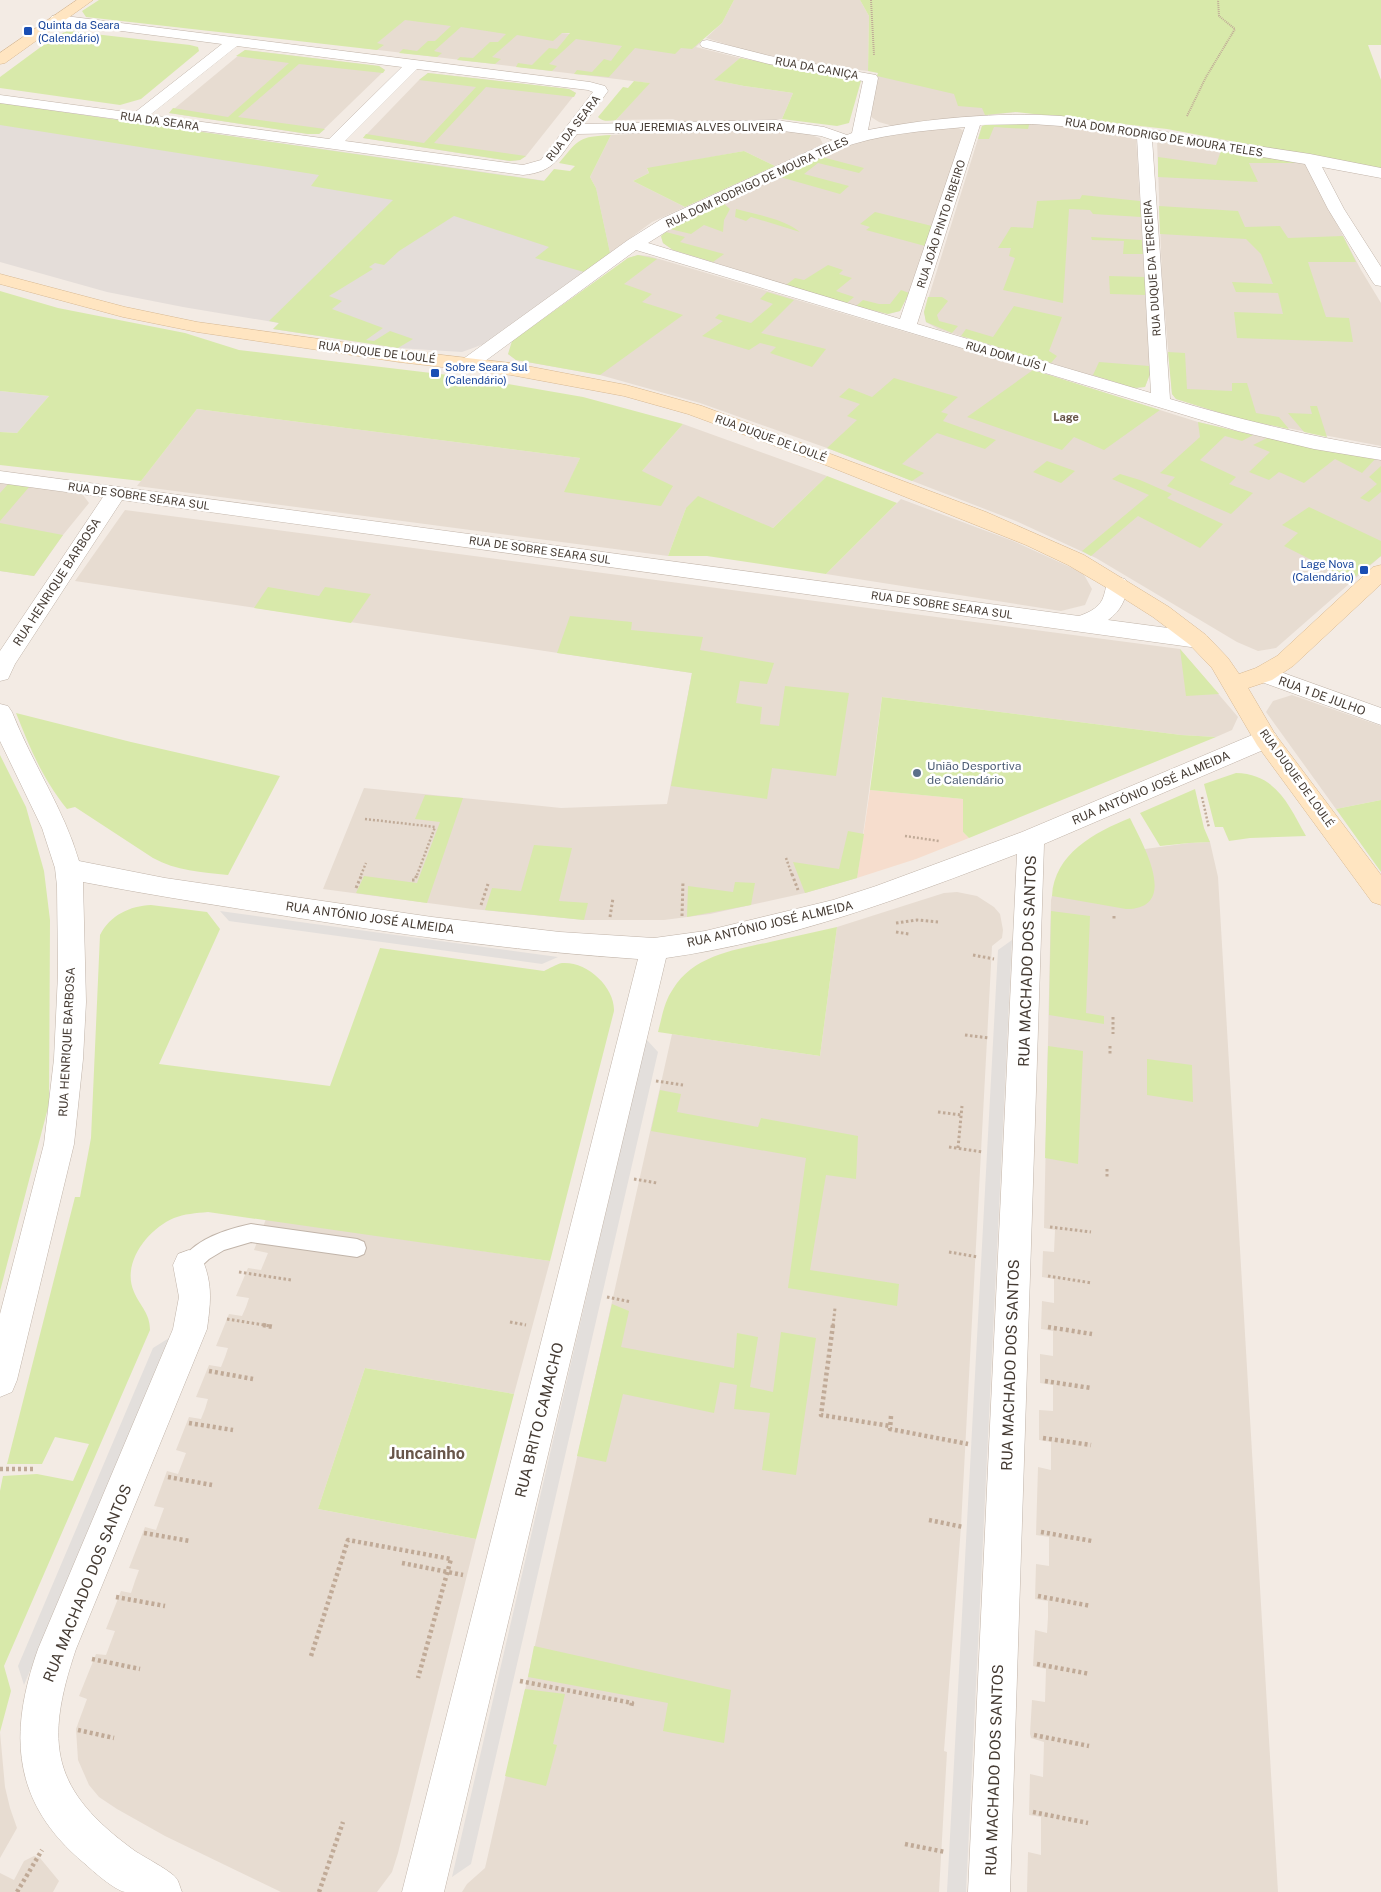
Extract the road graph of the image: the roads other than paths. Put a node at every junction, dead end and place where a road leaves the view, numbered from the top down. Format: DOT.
graph roads {
  1 [pos="86,0"];
  2 [pos="57,19"];
  3 [pos="232,42"];
  4 [pos="707,44"];
  5 [pos="0,60"];
  6 [pos="412,65"];
  7 [pos="0,99"];
  8 [pos="137,118"];
  9 [pos="974,121"];
  10 [pos="573,129"];
  11 [pos="824,132"];
  12 [pos="1144,133"];
  13 [pos="856,134"];
  14 [pos="332,145"];
  15 [pos="1310,159"];
  16 [pos="1381,173"];
  17 [pos="634,244"];
  18 [pos="0,279"];
  19 [pos="1381,281"];
  20 [pos="907,327"];
  21 [pos="470,363"];
  22 [pos="1161,402"];
  23 [pos="1381,454"];
  24 [pos="0,477"];
  25 [pos="116,492"];
  26 [pos="1381,572"];
  27 [pos="1117,584"];
  28 [pos="1080,624"];
  29 [pos="1198,640"];
  30 [pos="0,673"];
  31 [pos="1264,674"];
  32 [pos="1234,684"];
  33 [pos="0,712"];
  34 [pos="1381,717"];
  35 [pos="1266,739"];
  36 [pos="1032,839"];
  37 [pos="69,869"];
  38 [pos="1381,895"];
  39 [pos="654,949"];
  40 [pos="357,1248"];
  41 [pos="189,1265"];
  42 [pos="0,1380"];
  43 [pos="161,1892"];
  44 [pos="423,1892"];
  45 [pos="990,1892"];
  1 -- 2 [label="street"];
  2 -- 3 [label="street, RUA DA SEARA"];
  2 -- 5 [label="street"];
  3 -- 6 [label="street, RUA DA SEARA"];
  3 -- 8 [label="street"];
  4 -- 13 [label="street, RUA DA CANIÇA"];
  6 -- 10 [label="street, RUA DA SEARA"];
  6 -- 14 [label="street"];
  7 -- 8 [label="street, RUA DA SEARA"];
  8 -- 14 [label="street, RUA DA SEARA"];
  9 -- 12 [label="street, RUA DOM RODRIGO DE MOURA TELES"];
  9 -- 13 [label="street, RUA DOM RODRIGO DE MOURA TELES"];
  9 -- 20 [label="street, RUA JOÃO PINTO RIBEIRO"];
  10 -- 11 [label="street, RUA JEREMIAS ALVES OLIVEIRA"];
  10 -- 14 [label="street, RUA DA SEARA"];
  11 -- 13 [label="street, RUA JEREMIAS ALVES OLIVEIRA"];
  11 -- 13 [label="street, RUA JEREMIAS ALVES OLIVEIRA"];
  12 -- 15 [label="street, RUA DOM RODRIGO DE MOURA TELES"];
  12 -- 22 [label="street, RUA DUQUE DA TERCEIRA"];
  13 -- 17 [label="street, RUA DOM RODRIGO DE MOURA TELES"];
  15 -- 16 [label="street, RUA DOM RODRIGO DE MOURA TELES"];
  15 -- 19 [label="street"];
  17 -- 20 [label="street, RUA DOM LUÍS I"];
  17 -- 21 [label="street, RUA DOM RODRIGO DE MOURA TELES"];
  18 -- 21 [label="street, RUA DUQUE DE LOULÉ"];
  20 -- 22 [label="street, RUA DOM LUÍS I"];
  21 -- 27 [label="street, RUA DUQUE DE LOULÉ"];
  22 -- 23 [label="street, RUA DOM LUÍS I"];
  24 -- 25 [label="street, RUA DE SOBRE SEARA SUL"];
  25 -- 28 [label="street, RUA DE SOBRE SEARA SUL"];
  25 -- 30 [label="street, RUA HENRIQUE BARBOSA"];
  26 -- 31 [label="street"];
  27 -- 28 [label="street"];
  27 -- 29 [label="street, RUA DUQUE DE LOULÉ"];
  28 -- 29 [label="street, RUA DE SOBRE SEARA SUL"];
  29 -- 32 [label="street, RUA DUQUE DE LOULÉ"];
  31 -- 32 [label="street"];
  31 -- 34 [label="street, RUA 1 DE JULHO"];
  32 -- 35 [label="street, RUA DUQUE DE LOULÉ"];
  33 -- 37 [label="street, RUA HENRIQUE BARBOSA"];
  35 -- 36 [label="street, RUA ANTÓNIO JOSÉ ALMEIDA"];
  35 -- 38 [label="street, RUA DUQUE DE LOULÉ"];
  36 -- 39 [label="street, RUA ANTÓNIO JOSÉ ALMEIDA"];
  36 -- 45 [label="street, RUA MACHADO DOS SANTOS"];
  37 -- 39 [label="street, RUA ANTÓNIO JOSÉ ALMEIDA"];
  37 -- 42 [label="street, RUA HENRIQUE BARBOSA"];
  39 -- 44 [label="street, RUA BRITO CAMACHO"];
  40 -- 41 [label="lane"];
  41 -- 43 [label="street, RUA MACHADO DOS SANTOS"];
}
